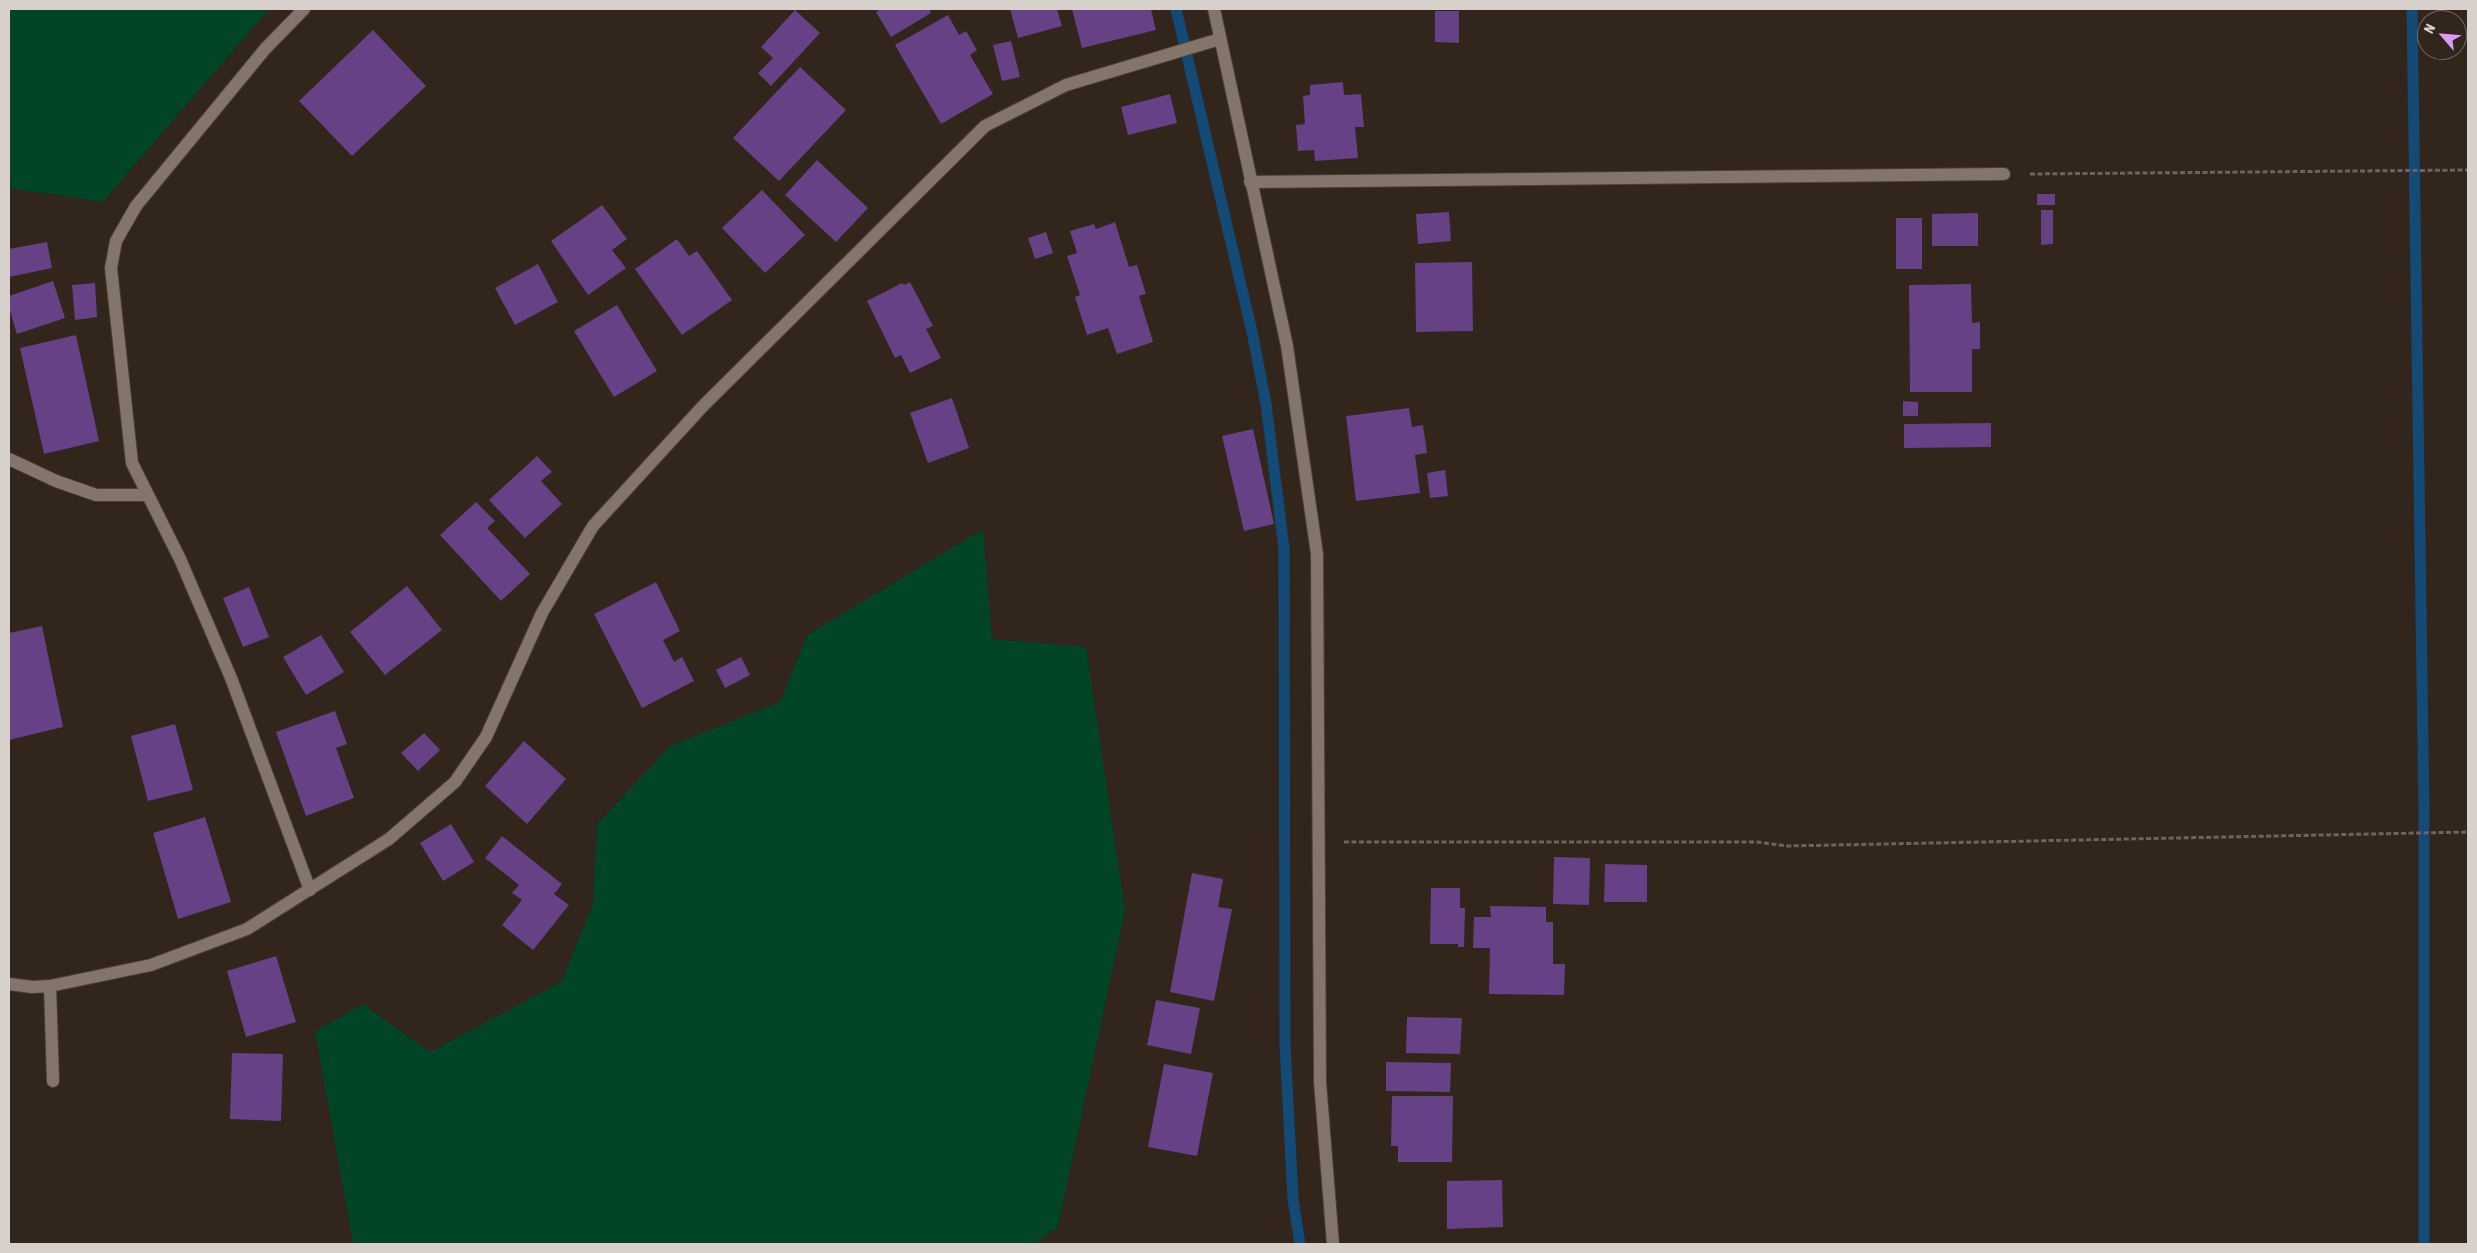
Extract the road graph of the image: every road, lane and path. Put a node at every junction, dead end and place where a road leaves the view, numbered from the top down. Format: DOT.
graph roads {
  1 [pos="304,9"];
  2 [pos="1214,9"];
  3 [pos="1220,39"];
  4 [pos="2468,170"];
  5 [pos="2004,174"];
  6 [pos="1250,182"];
  7 [pos="9,459"];
  8 [pos="146,495"];
  9 [pos="2468,832"];
  10 [pos="1320,842"];
  11 [pos="310,890"];
  12 [pos="9,984"];
  13 [pos="50,986"];
  14 [pos="53,1081"];
  15 [pos="1333,1244"];
  1 -- 8 [label="street"];
  2 -- 3 [label="street"];
  3 -- 6 [label="street"];
  3 -- 11 [label="street"];
  4 -- 5 [label="path"];
  5 -- 6 [label="street"];
  6 -- 10 [label="street"];
  7 -- 8 [label="street"];
  8 -- 11 [label="street"];
  9 -- 10 [label="path"];
  10 -- 15 [label="street"];
  11 -- 13 [label="street"];
  12 -- 13 [label="street"];
  13 -- 14 [label="street"];
}
